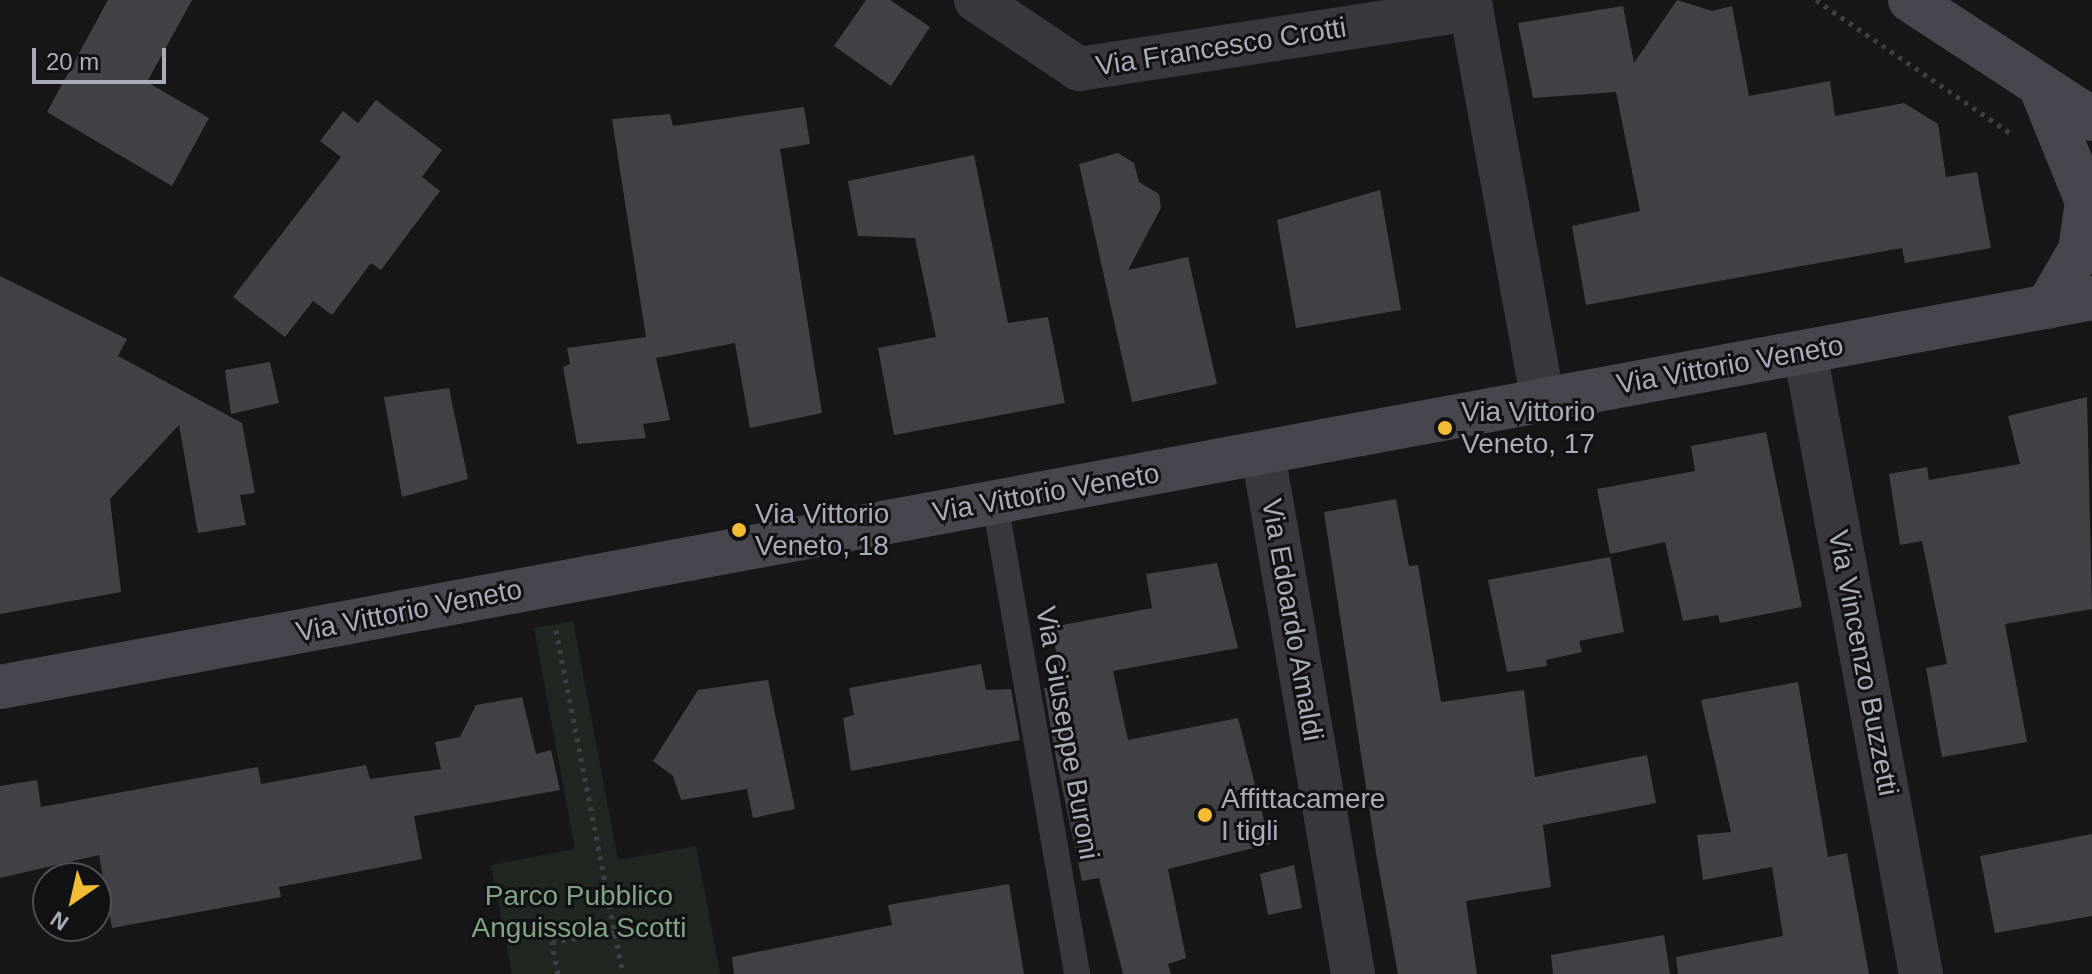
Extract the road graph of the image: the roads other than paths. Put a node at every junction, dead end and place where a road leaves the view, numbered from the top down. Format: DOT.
graph roads {
  1 [pos="976,0"];
  2 [pos="1928,6"];
  3 [pos="2041,88"];
  4 [pos="2092,119"];
  5 [pos="2092,298"];
  6 [pos="2047,307"];
  7 [pos="1805,352"];
  8 [pos="1543,400"];
  9 [pos="1263,454"];
  10 [pos="995,503"];
  11 [pos="0,687"];
  12 [pos="1077,974"];
  13 [pos="1353,974"];
  14 [pos="1921,974"];
  1 -- 8 [label="street, Via Francesco Crotti"];
  2 -- 3 [label="main road"];
  3 -- 4 [label="main road"];
  3 -- 6 [label="main road"];
  5 -- 6 [label="main road, Via Vittorio Veneto"];
  6 -- 7 [label="main road, Via Vittorio Veneto"];
  7 -- 8 [label="main road, Via Vittorio Veneto"];
  7 -- 14 [label="street, Via Vincenzo Buzzetti"];
  8 -- 9 [label="main road, Via Vittorio Veneto"];
  9 -- 10 [label="main road, Via Vittorio Veneto"];
  9 -- 13 [label="street, Via Edoardo Amaldi"];
  10 -- 11 [label="main road, Via Vittorio Veneto"];
  10 -- 12 [label="lane, Via Giuseppe Buroni"];
}
